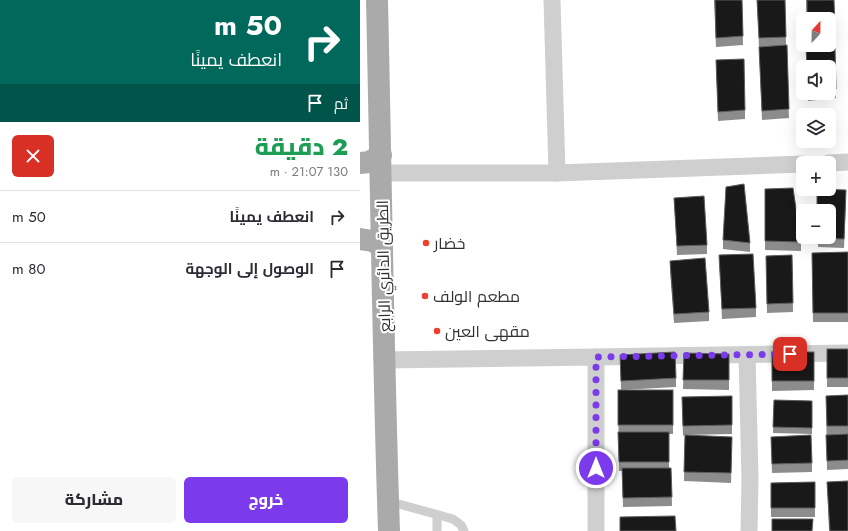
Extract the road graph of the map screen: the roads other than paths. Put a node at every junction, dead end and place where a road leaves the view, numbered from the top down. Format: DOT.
graph roads {
  1 [pos="377,0"];
  2 [pos="552,0"];
  3 [pos="848,162"];
  4 [pos="836,163"];
  5 [pos="360,164"];
  6 [pos="381,164"];
  7 [pos="796,164"];
  8 [pos="557,173"];
  9 [pos="360,239"];
  10 [pos="382,247"];
  11 [pos="848,353"];
  12 [pos="747,355"];
  13 [pos="596,357"];
  14 [pos="384,360"];
  15 [pos="388,501"];
  16 [pos="438,515"];
  17 [pos="389,531"];
  18 [pos="437,531"];
  19 [pos="464,531"];
  20 [pos="596,531"];
  21 [pos="749,531"];
  1 -- 6 [label="main road, الطريق الدائري الرابع"];
  2 -- 8 [label="street"];
  3 -- 4 [label="street"];
  5 -- 6 [label="main road"];
  6 -- 8 [label="street"];
  6 -- 10 [label="main road, الطريق الدائري الرابع"];
  7 -- 8 [label="street"];
  9 -- 10 [label="main road"];
  10 -- 14 [label="main road, الطريق الدائري الرابع"];
  11 -- 12 [label="street"];
  12 -- 13 [label="street"];
  12 -- 21 [label="street"];
  13 -- 14 [label="street"];
  13 -- 20 [label="street"];
  14 -- 15 [label="main road, الطريق الدائري الرابع"];
  15 -- 16 [label="lane"];
  15 -- 17 [label="main road, الطريق الدائري الرابع"];
  16 -- 18 [label="lane"];
  16 -- 19 [label="lane"];
}
